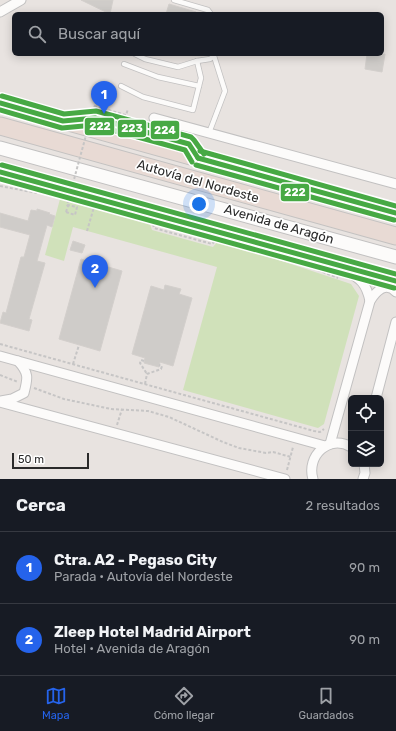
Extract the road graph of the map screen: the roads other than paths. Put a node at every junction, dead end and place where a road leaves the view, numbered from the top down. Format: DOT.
graph roads {
  1 [pos="21,0"];
  2 [pos="174,0"];
  3 [pos="0,12"];
  4 [pos="210,12"];
  5 [pos="139,56"];
  6 [pos="213,56"];
  7 [pos="214,56"];
  8 [pos="197,61"];
  9 [pos="124,64"];
  10 [pos="121,86"];
  11 [pos="199,86"];
  12 [pos="0,103"];
  13 [pos="154,118"];
  14 [pos="0,126"];
  15 [pos="209,133"];
  16 [pos="0,148"];
  17 [pos="0,172"];
  18 [pos="259,175"];
  19 [pos="396,184"];
  20 [pos="396,205"];
  21 [pos="396,213"];
  22 [pos="396,236"];
  23 [pos="396,257"];
  24 [pos="336,264"];
  25 [pos="396,281"];
  26 [pos="396,292"];
  27 [pos="370,301"];
  28 [pos="396,322"];
  29 [pos="0,356"];
  30 [pos="18,361"];
  31 [pos="377,395"];
  32 [pos="0,401"];
  33 [pos="327,445"];
  34 [pos="348,445"];
  35 [pos="364,467"];
  36 [pos="285,476"];
  37 [pos="313,479"];
  38 [pos="363,479"];
  1 -- 3 [label="street"];
  2 -- 4 [label="lane"];
  5 -- 8 [label="lane"];
  6 -- 8 [label="lane"];
  7 -- 15 [label="lane"];
  8 -- 11 [label="lane"];
  9 -- 11 [label="lane"];
  10 -- 11 [label="lane"];
  12 -- 18 [label="highway, Autovía del Nordeste"];
  13 -- 15 [label="street"];
  14 -- 22 [label="highway, Autovía del Nordeste"];
  15 -- 19 [label="street"];
  16 -- 23 [label="street, Avenida de Aragón"];
  17 -- 24 [label="street"];
  18 -- 20 [label="highway"];
  18 -- 21 [label="highway, Autovía del Nordeste"];
  24 -- 25 [label="street"];
  24 -- 27 [label="street"];
  26 -- 27 [label="street"];
  27 -- 33 [label="street"];
  28 -- 31 [label="street"];
  29 -- 30 [label="street"];
  30 -- 32 [label="street"];
  30 -- 33 [label="street"];
  32 -- 36 [label="street"];
  33 -- 34 [label="street"];
  33 -- 37 [label="street"];
  35 -- 38 [label="street"];
}
